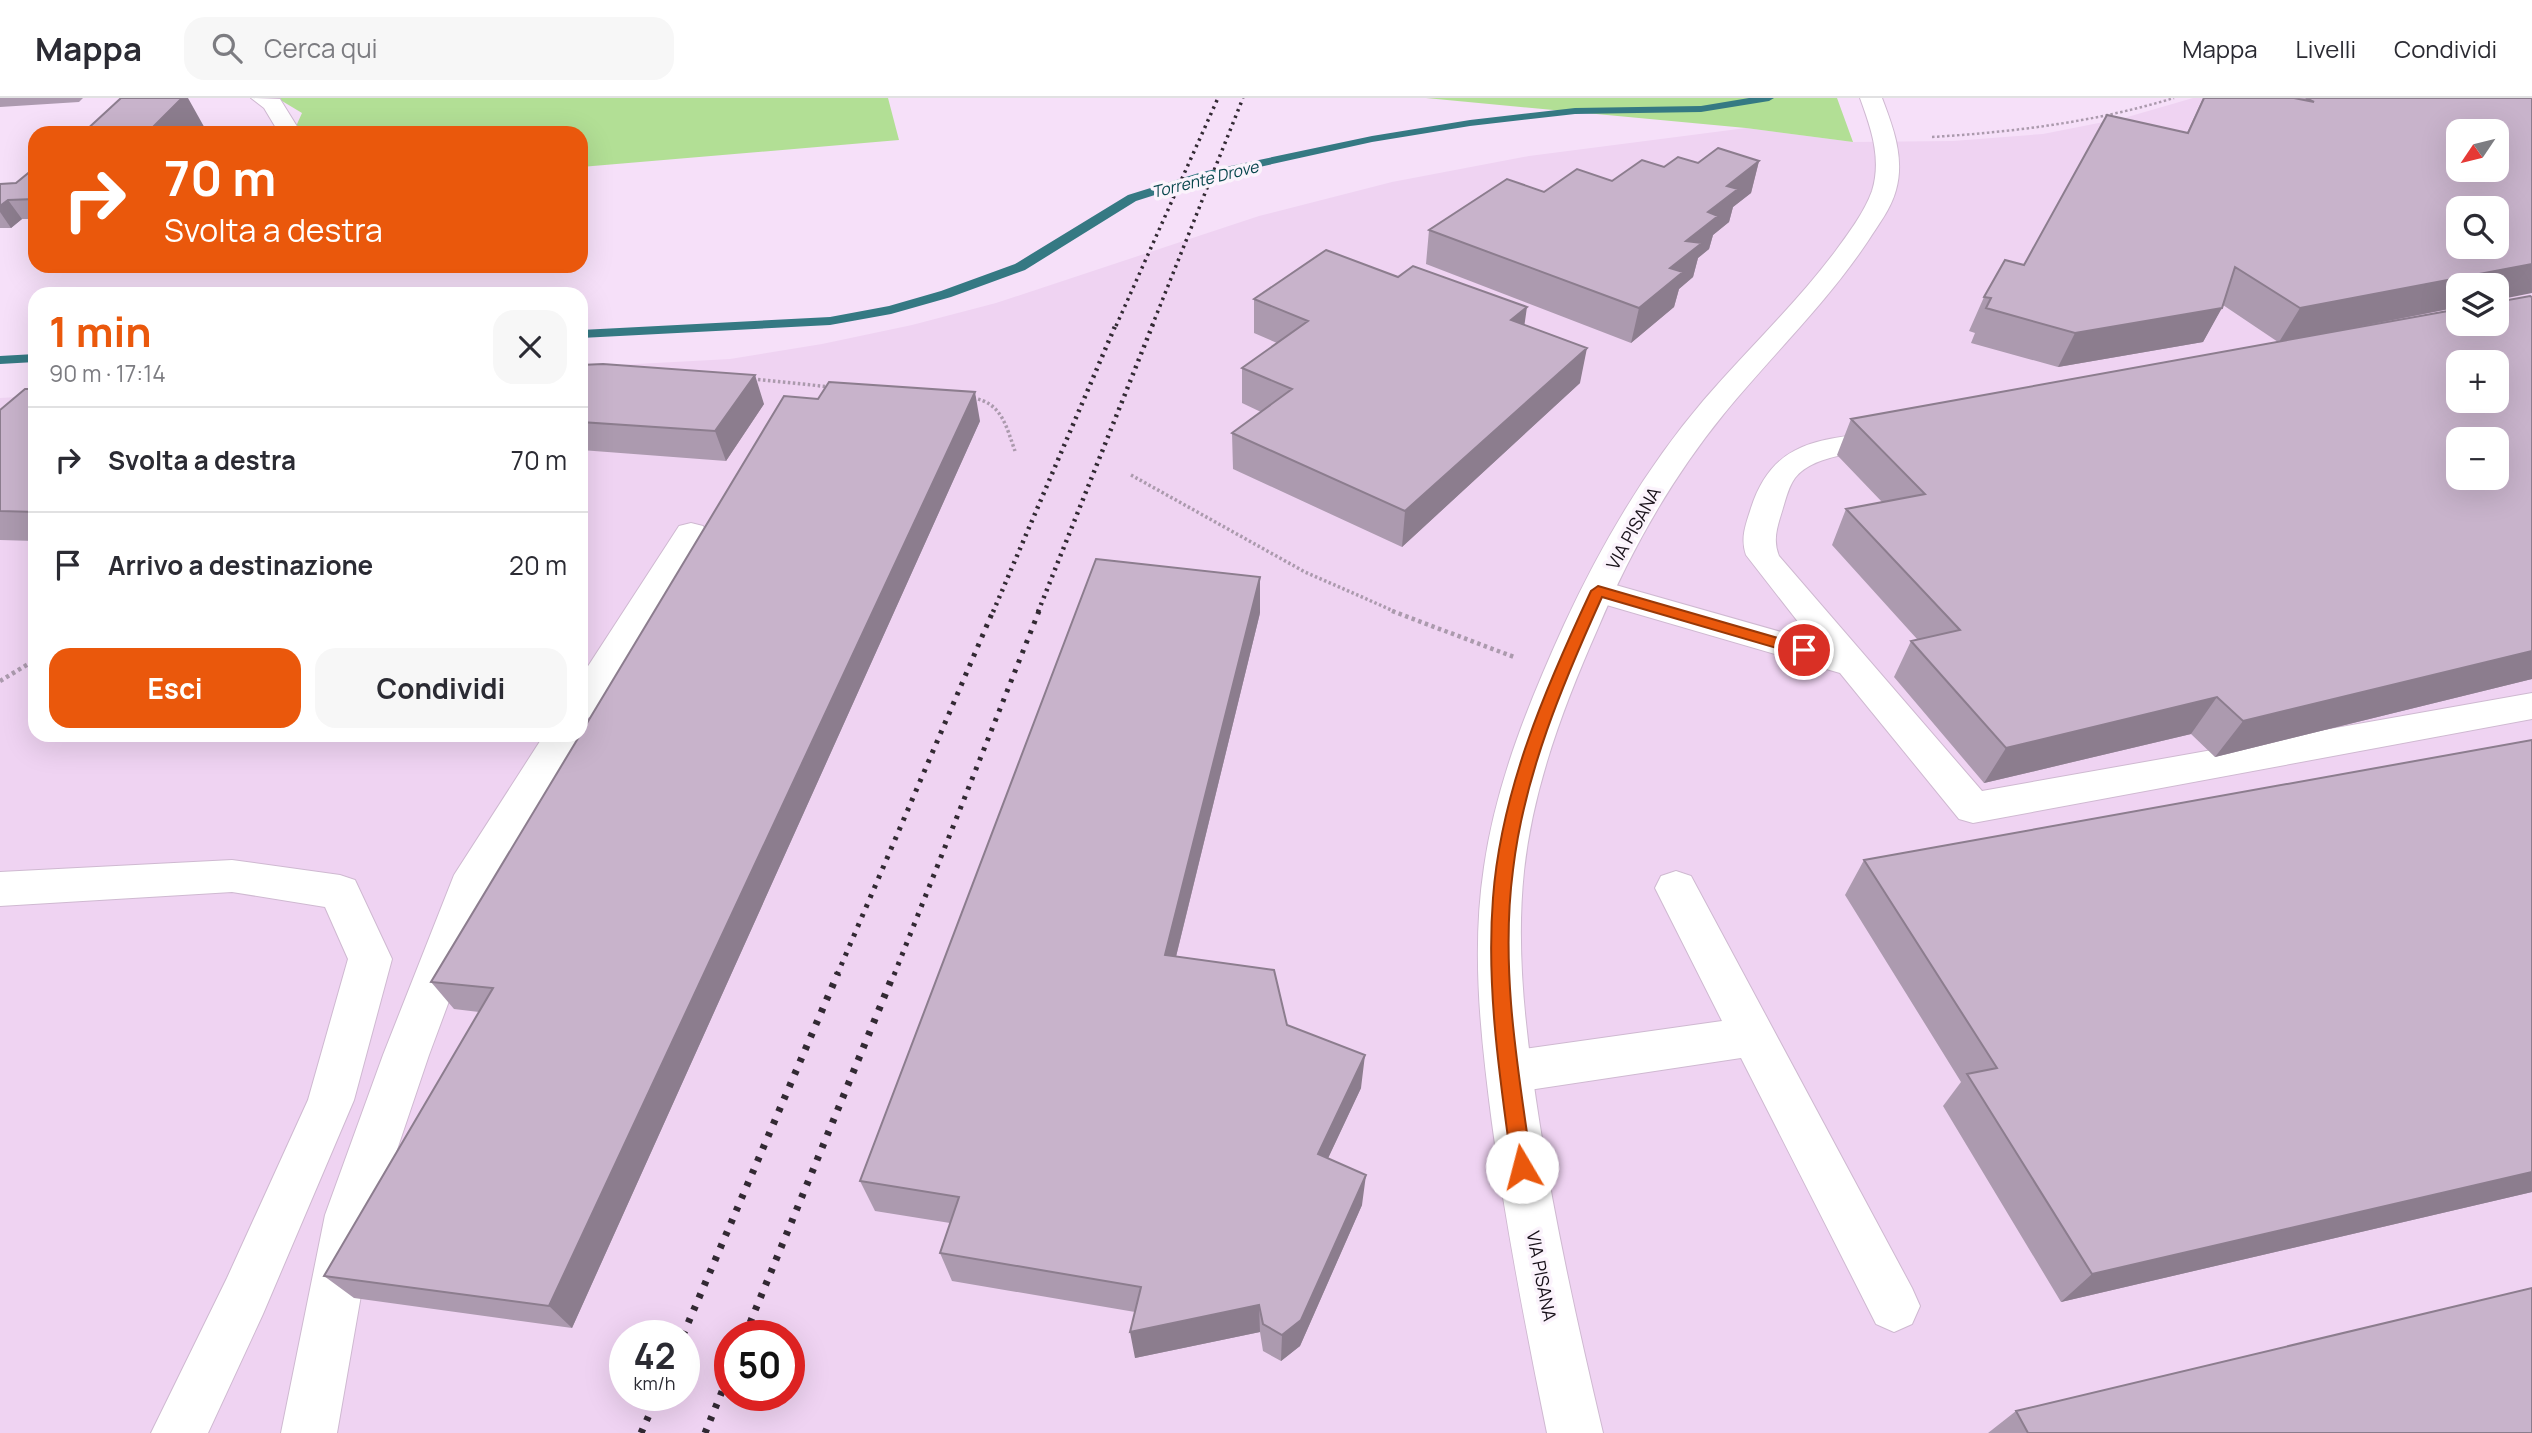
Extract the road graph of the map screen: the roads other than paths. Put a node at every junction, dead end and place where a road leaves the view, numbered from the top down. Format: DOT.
graph roads {
  1 [pos="262,98"];
  2 [pos="1871,98"];
  3 [pos="286,126"];
  4 [pos="1917,434"];
  5 [pos="691,533"];
  6 [pos="1598,591"];
  7 [pos="1850,664"];
  8 [pos="588,696"];
  9 [pos="2532,706"];
  10 [pos="560,742"];
  11 [pos="1676,887"];
  12 [pos="0,889"];
  13 [pos="1753,1036"];
  14 [pos="1509,1072"];
  15 [pos="1894,1306"];
  16 [pos="179,1433"];
  17 [pos="309,1433"];
  18 [pos="1575,1433"];
  1 -- 3 [label="main road"];
  2 -- 6 [label="main road, VIA PISANA"];
  4 -- 7 [label="main road"];
  5 -- 8 [label="main road"];
  6 -- 7 [label="main road"];
  6 -- 14 [label="main road, VIA PISANA"];
  7 -- 9 [label="main road"];
  10 -- 17 [label="main road"];
  11 -- 13 [label="main road"];
  12 -- 16 [label="main road"];
  13 -- 14 [label="main road"];
  13 -- 15 [label="main road"];
  14 -- 18 [label="main road, VIA PISANA"];
}
